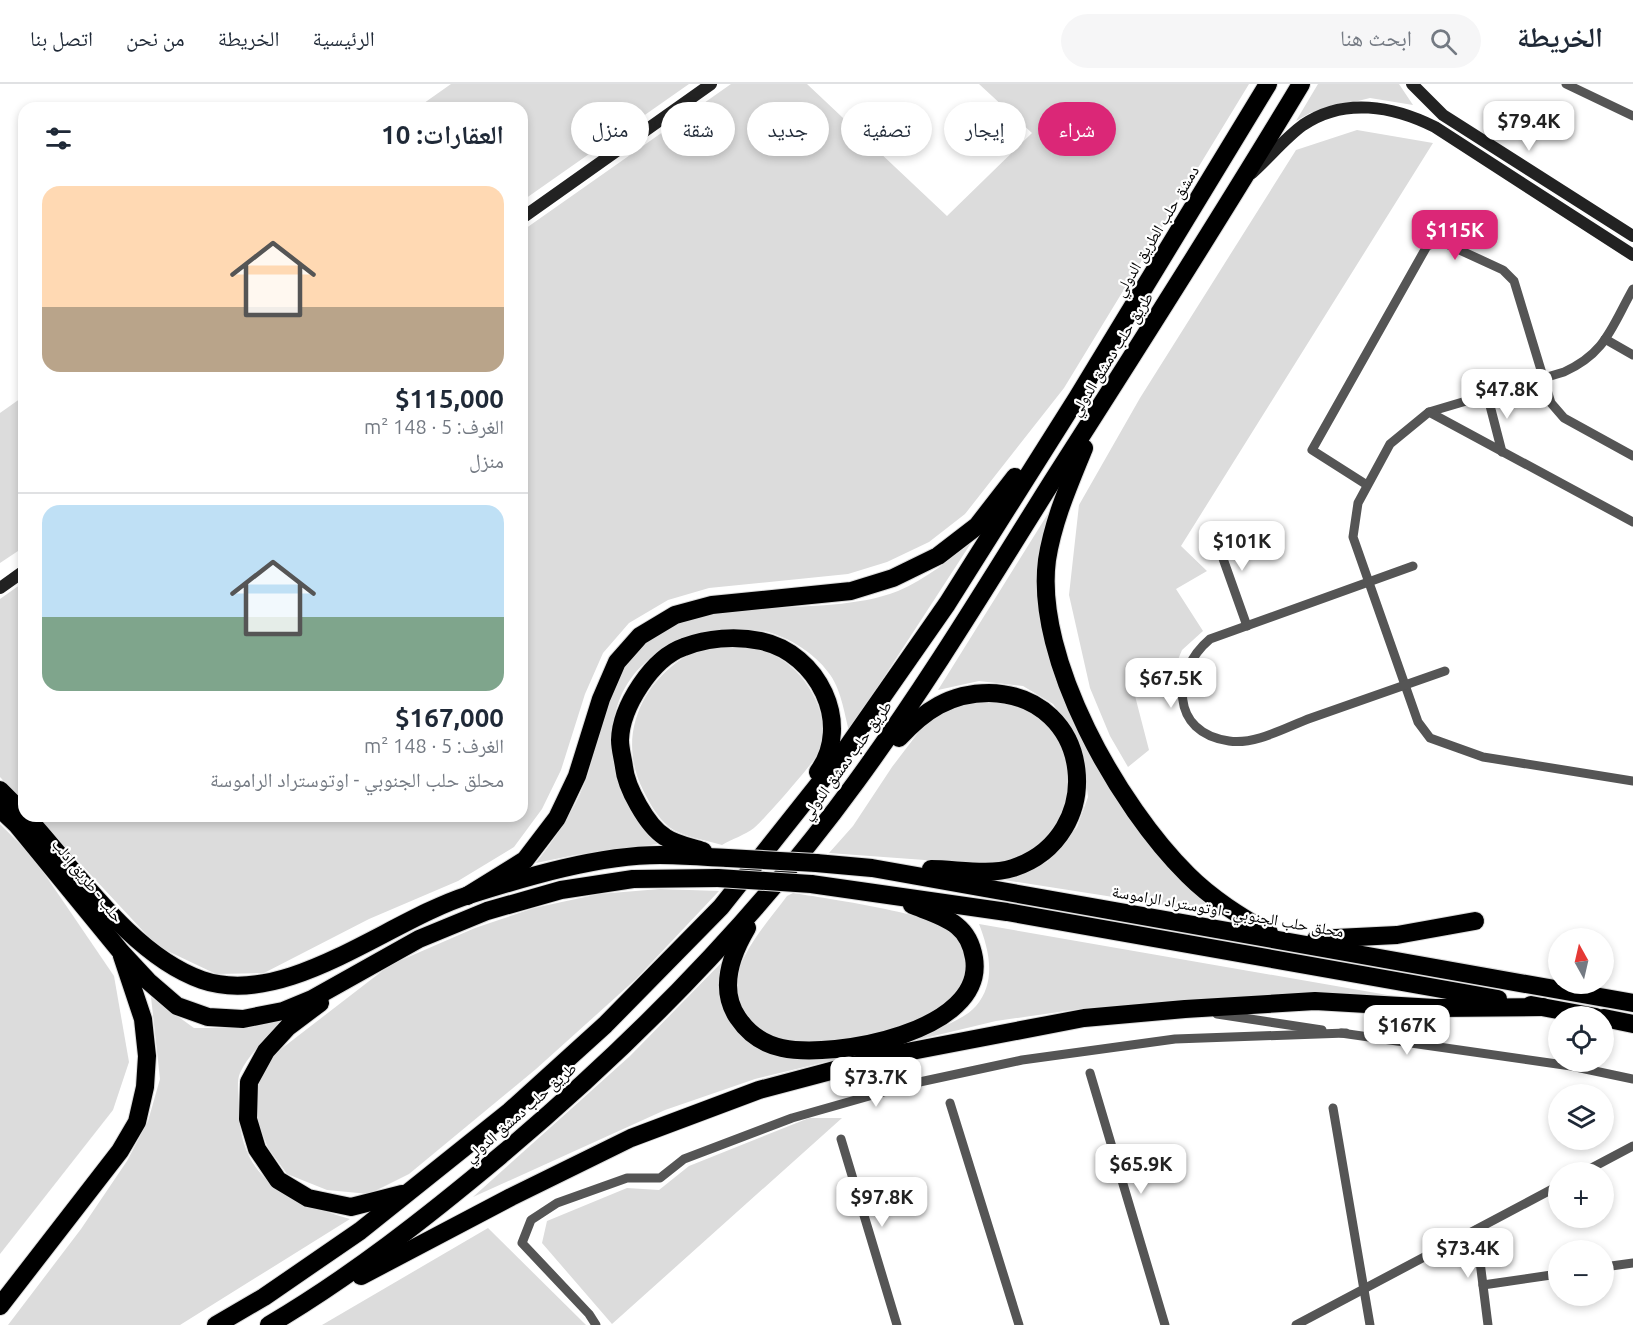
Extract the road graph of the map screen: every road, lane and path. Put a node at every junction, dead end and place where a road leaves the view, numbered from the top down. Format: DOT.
graph roads {
  1 [pos="711,84"];
  2 [pos="1268,84"];
  3 [pos="1301,84"];
  4 [pos="1412,84"];
  5 [pos="1566,84"];
  6 [pos="1436,106"];
  7 [pos="1633,116"];
  8 [pos="1425,122"];
  9 [pos="1241,184"];
  10 [pos="528,214"];
  11 [pos="1633,236"];
  12 [pos="1633,255"];
  13 [pos="1633,289"];
  14 [pos="1605,339"];
  15 [pos="1633,355"];
  16 [pos="1544,378"];
  17 [pos="1487,394"];
  18 [pos="1077,398"];
  19 [pos="1101,405"];
  20 [pos="1429,412"];
  21 [pos="1502,452"];
  22 [pos="1633,456"];
  23 [pos="1367,485"];
  24 [pos="1633,522"];
  25 [pos="1206,540"];
  26 [pos="1413,566"];
  27 [pos="18,575"];
  28 [pos="1369,582"];
  29 [pos="0,588"];
  30 [pos="1247,626"];
  31 [pos="1445,671"];
  32 [pos="1405,685"];
  33 [pos="1633,781"];
  34 [pos="854,785"];
  35 [pos="0,790"];
  36 [pos="18,808"];
  37 [pos="0,809"];
  38 [pos="31,822"];
  39 [pos="775,837"];
  40 [pos="728,858"];
  41 [pos="872,868"];
  42 [pos="864,891"];
  43 [pos="467,896"];
  44 [pos="765,899"];
  45 [pos="1475,921"];
  46 [pos="1281,940"];
  47 [pos="121,952"];
  48 [pos="363,968"];
  49 [pos="1633,1003"];
  50 [pos="1543,1007"];
  51 [pos="1548,1008"];
  52 [pos="1185,1009"];
  53 [pos="1614,1020"];
  54 [pos="1633,1024"];
  55 [pos="1346,1034"];
  56 [pos="1090,1072"];
  57 [pos="1633,1079"];
  58 [pos="950,1103"];
  59 [pos="1333,1108"];
  60 [pos="841,1138"];
  61 [pos="1633,1146"];
  62 [pos="1603,1162"];
  63 [pos="1548,1191"];
  64 [pos="409,1192"];
  65 [pos="1476,1230"];
  66 [pos="1633,1263"];
  67 [pos="1614,1266"];
  68 [pos="1548,1275"];
  69 [pos="1483,1285"];
  70 [pos="1365,1289"];
  71 [pos="308,1302"];
  72 [pos="0,1306"];
  73 [pos="216,1325"];
  74 [pos="269,1325"];
  75 [pos="596,1325"];
  76 [pos="897,1325"];
  77 [pos="1020,1325"];
  78 [pos="1165,1325"];
  79 [pos="1296,1325"];
  80 [pos="1370,1325"];
  81 [pos="1488,1325"];
  1 -- 10 [label="street"];
  2 -- 18 [label="highway, دمشق حلب الطريق الدولي"];
  3 -- 9 [label="highway, طريق حلب دمشق الدولي"];
  4 -- 6 [label="street"];
  5 -- 7 [label="street"];
  6 -- 8 [label="street"];
  6 -- 11 [label="street"];
  8 -- 9 [label="street"];
  8 -- 12 [label="street"];
  9 -- 19 [label="highway, طريق حلب دمشق الدولي"];
  13 -- 14 [label="street"];
  14 -- 15 [label="street"];
  14 -- 16 [label="street"];
  16 -- 17 [label="street"];
  16 -- 22 [label="street"];
  16 -- 23 [label="street"];
  17 -- 20 [label="street"];
  17 -- 21 [label="street"];
  18 -- 39 [label="highway, طريق حلب دمشق الدولي"];
  18 -- 43 [label="highway"];
  19 -- 34 [label="highway, طريق حلب دمشق الدولي"];
  19 -- 46 [label="highway"];
  20 -- 21 [label="street"];
  20 -- 23 [label="street"];
  21 -- 24 [label="street"];
  23 -- 28 [label="street"];
  25 -- 30 [label="street"];
  26 -- 28 [label="street"];
  27 -- 29 [label="street"];
  28 -- 30 [label="street"];
  28 -- 32 [label="street"];
  30 -- 32 [label="street"];
  31 -- 32 [label="street"];
  32 -- 33 [label="street"];
  34 -- 41 [label="highway"];
  34 -- 44 [label="highway, طريق حلب دمشق الدولي"];
  35 -- 36 [label="highway"];
  37 -- 47 [label="highway, حلب - طريق إدلب"];
  38 -- 43 [label="highway"];
  39 -- 40 [label="highway"];
  39 -- 64 [label="highway, طريق حلب دمشق الدولي"];
  40 -- 41 [label="highway, محلق حلب الجنوبي - اوتوستراد الراموسة, bridge"];
  40 -- 43 [label="highway, محلق حلب الجنوبي - اوتوستراد الراموسة"];
  41 -- 46 [label="highway, محلق حلب الجنوبي - اوتوستراد الراموسة"];
  42 -- 44 [label="highway"];
  42 -- 48 [label="highway, bridge"];
  42 -- 50 [label="highway"];
  44 -- 71 [label="highway, طريق حلب دمشق الدولي"];
  45 -- 46 [label="highway"];
  46 -- 49 [label="highway, محلق حلب الجنوبي - اوتوستراد الراموسة"];
  47 -- 48 [label="highway, حلب - طريق إدلب"];
  47 -- 72 [label="highway"];
  48 -- 64 [label="highway"];
  50 -- 51 [label="highway"];
  50 -- 52 [label="highway"];
  52 -- 55 [label="street"];
  52 -- 71 [label="highway"];
  53 -- 54 [label="highway"];
  55 -- 57 [label="street"];
  55 -- 75 [label="street"];
  56 -- 78 [label="street"];
  58 -- 77 [label="street"];
  59 -- 70 [label="street"];
  60 -- 76 [label="street"];
  61 -- 62 [label="street"];
  63 -- 65 [label="street"];
  64 -- 73 [label="highway, طريق حلب دمشق الدولي"];
  65 -- 69 [label="street"];
  65 -- 70 [label="street"];
  66 -- 67 [label="street"];
  68 -- 69 [label="street"];
  69 -- 81 [label="street"];
  70 -- 79 [label="street"];
  70 -- 80 [label="street"];
  71 -- 74 [label="highway, طريق حلب دمشق الدولي"];
}
